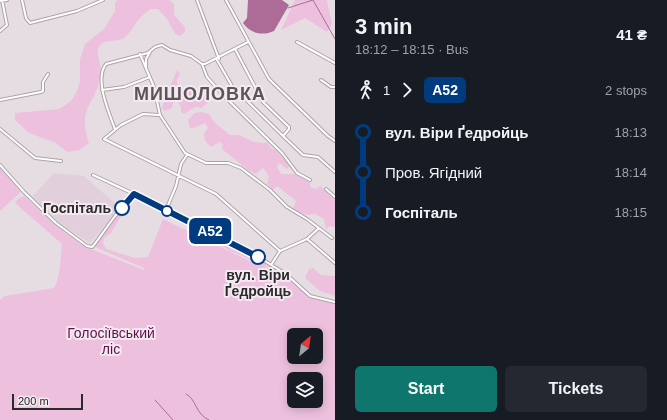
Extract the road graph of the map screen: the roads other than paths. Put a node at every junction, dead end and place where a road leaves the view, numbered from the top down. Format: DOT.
graph roads {
  1 [pos="7,0"];
  2 [pos="22,0"];
  3 [pos="103,0"];
  4 [pos="197,0"];
  5 [pos="226,0"];
  6 [pos="2,1"];
  7 [pos="0,31"];
  8 [pos="248,42"];
  9 [pos="297,42"];
  10 [pos="236,49"];
  11 [pos="151,51"];
  12 [pos="140,54"];
  13 [pos="218,59"];
  14 [pos="335,63"];
  15 [pos="202,64"];
  16 [pos="146,70"];
  17 [pos="48,74"];
  18 [pos="150,77"];
  19 [pos="321,80"];
  20 [pos="335,87"];
  21 [pos="102,90"];
  22 [pos="0,100"];
  23 [pos="160,115"];
  24 [pos="0,129"];
  25 [pos="115,130"];
  26 [pos="283,136"];
  27 [pos="335,141"];
  28 [pos="187,155"];
  29 [pos="61,161"];
  30 [pos="0,165"];
  31 [pos="335,172"];
  32 [pos="94,175"];
  33 [pos="179,175"];
  34 [pos="310,180"];
  35 [pos="326,189"];
  36 [pos="134,194"];
  37 [pos="335,197"];
  38 [pos="166,210"];
  39 [pos="318,229"];
  40 [pos="332,238"];
  41 [pos="307,239"];
  42 [pos="280,251"];
  43 [pos="335,263"];
  44 [pos="271,265"];
  45 [pos="335,302"];
  1 -- 6 [label="street"];
  2 -- 3 [label="street"];
  4 -- 13 [label="street"];
  5 -- 8 [label="street"];
  6 -- 7 [label="street"];
  8 -- 10 [label="street"];
  8 -- 27 [label="street"];
  9 -- 14 [label="street"];
  10 -- 13 [label="street"];
  10 -- 26 [label="street"];
  11 -- 12 [label="street"];
  11 -- 15 [label="street"];
  11 -- 16 [label="street"];
  12 -- 16 [label="street"];
  12 -- 21 [label="street"];
  13 -- 15 [label="street"];
  13 -- 26 [label="street"];
  15 -- 34 [label="street"];
  16 -- 18 [label="street"];
  17 -- 22 [label="street"];
  18 -- 21 [label="street"];
  18 -- 23 [label="street"];
  19 -- 20 [label="street"];
  21 -- 25 [label="street"];
  23 -- 25 [label="street"];
  23 -- 28 [label="street"];
  24 -- 29 [label="street"];
  25 -- 33 [label="street"];
  26 -- 31 [label="street"];
  28 -- 33 [label="street"];
  28 -- 39 [label="street"];
  30 -- 36 [label="street"];
  32 -- 36 [label="street"];
  33 -- 38 [label="street"];
  33 -- 42 [label="street"];
  35 -- 37 [label="street"];
  36 -- 38 [label="street"];
  38 -- 44 [label="street"];
  39 -- 40 [label="street"];
  39 -- 41 [label="street"];
  41 -- 42 [label="street"];
  41 -- 43 [label="street"];
  42 -- 44 [label="street"];
  44 -- 45 [label="street"];
}
